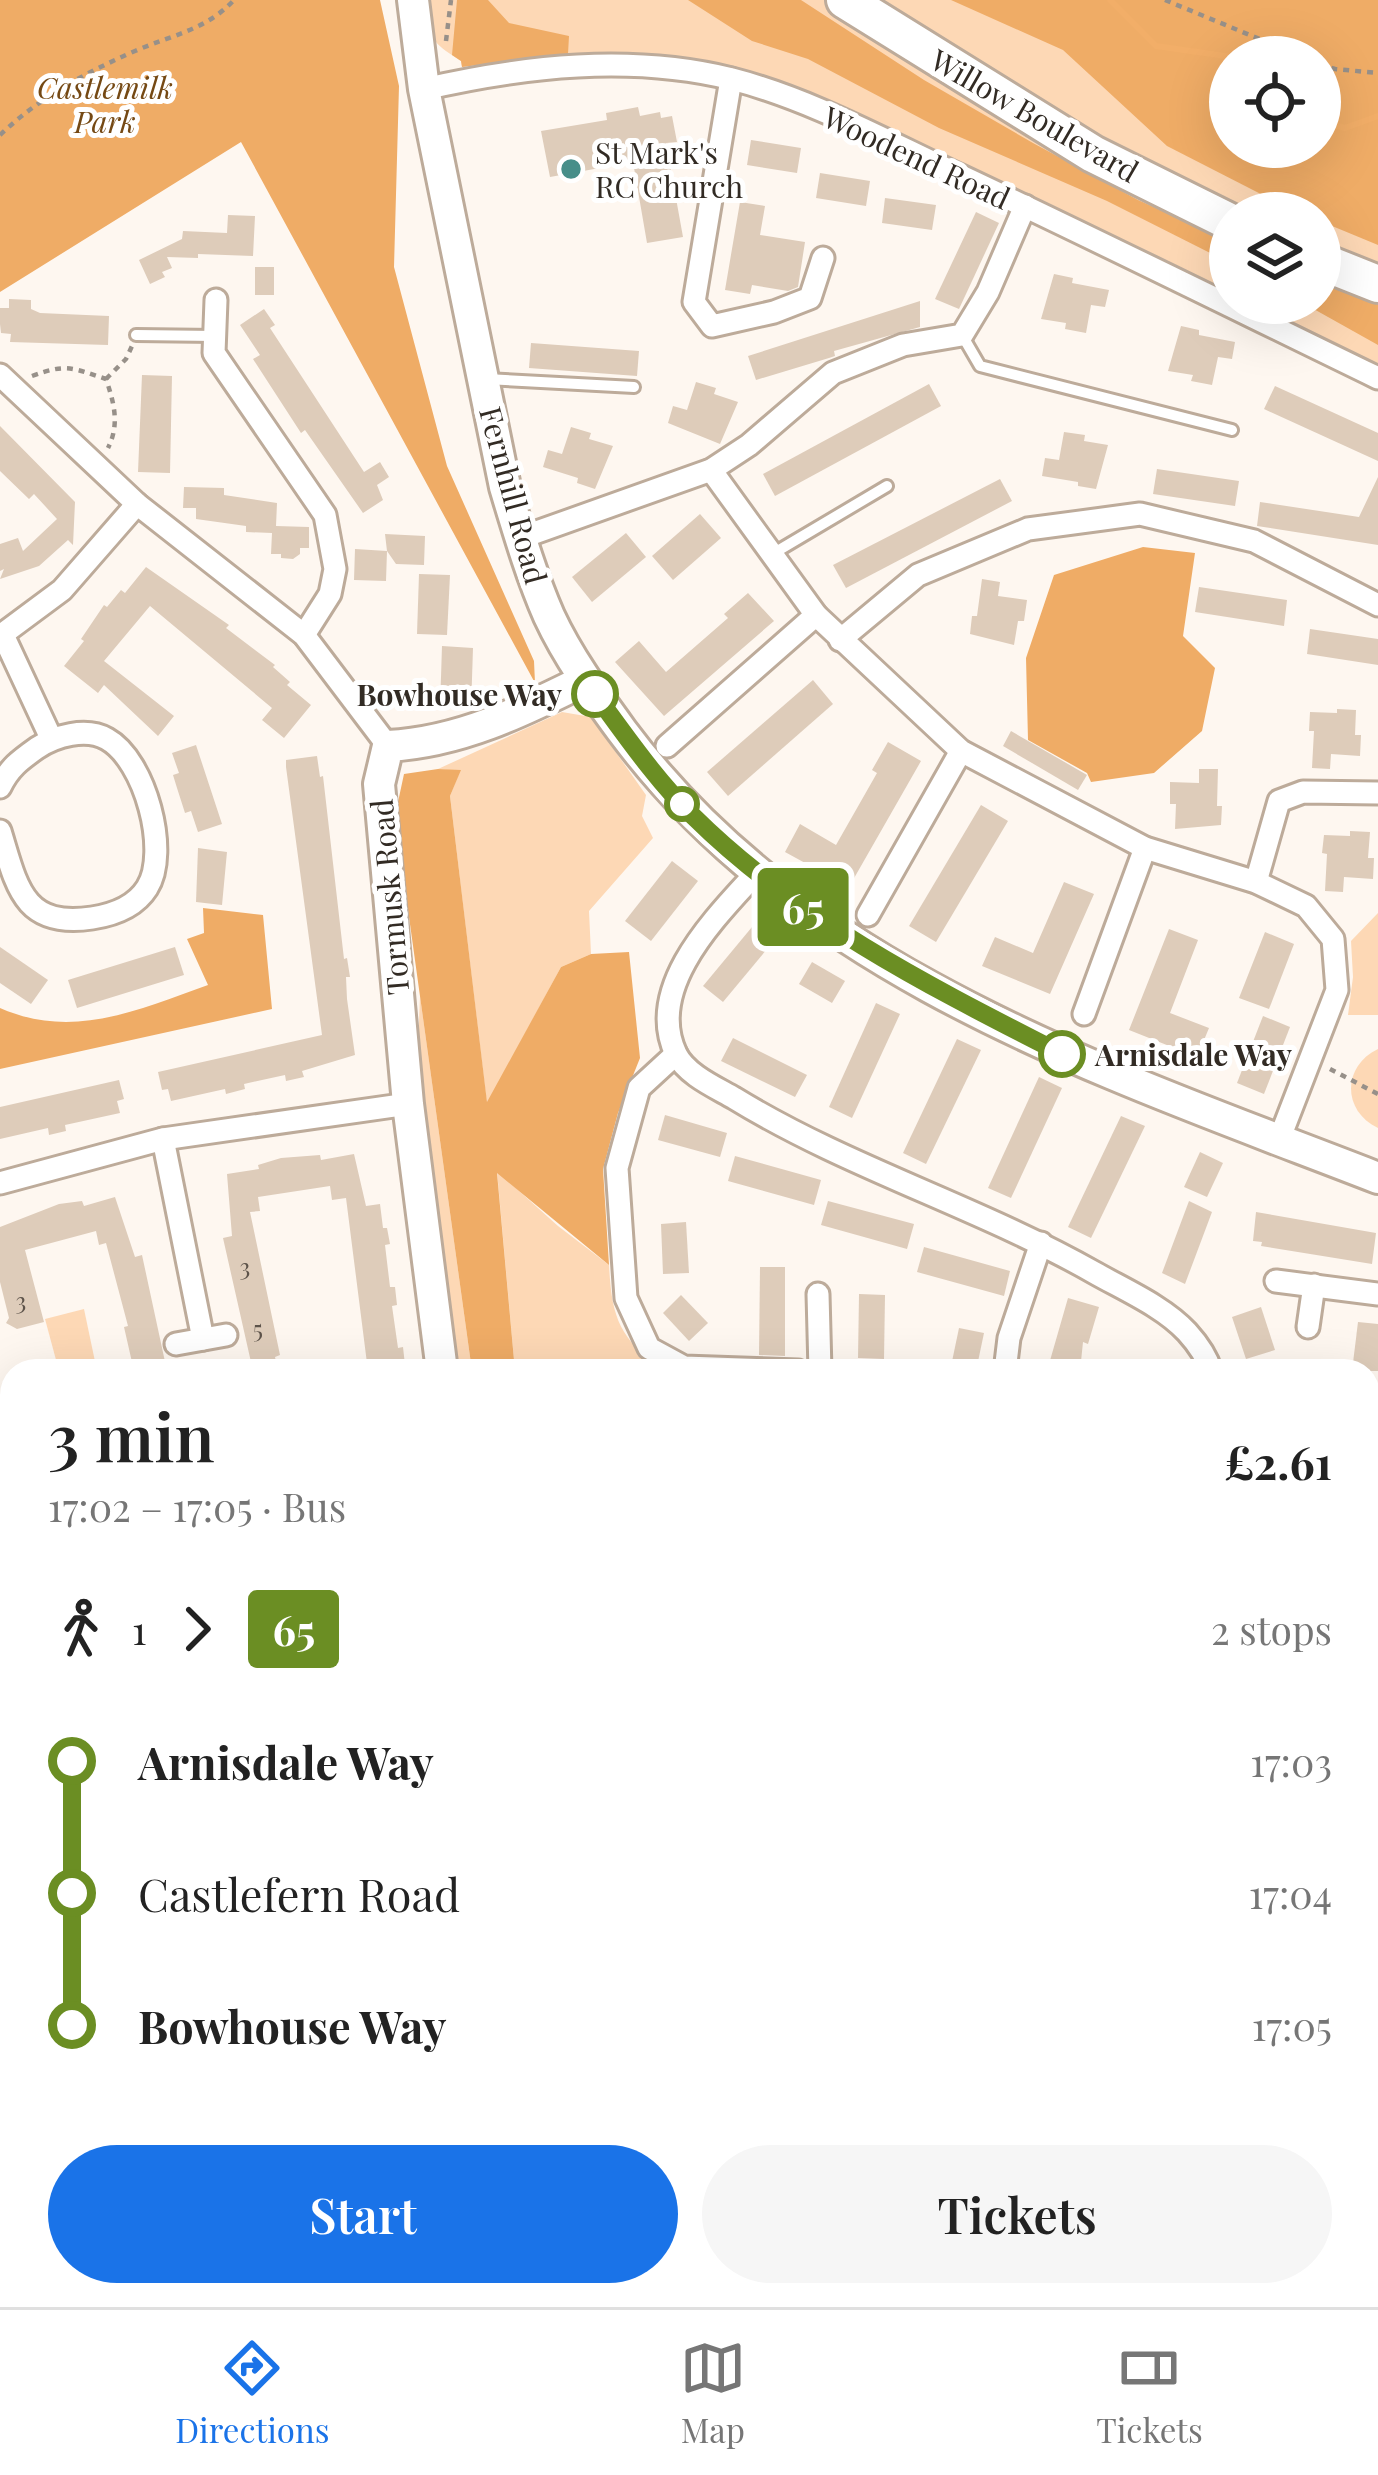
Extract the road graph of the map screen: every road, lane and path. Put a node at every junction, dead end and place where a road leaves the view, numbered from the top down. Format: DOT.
graph roads {
  1 [pos="234,0"];
  2 [pos="412,0"];
  3 [pos="845,0"];
  4 [pos="1165,0"];
  5 [pos="1252,36"];
  6 [pos="1341,70"];
  7 [pos="1378,73"];
  8 [pos="731,79"];
  9 [pos="424,89"];
  10 [pos="0,135"];
  11 [pos="1025,206"];
  12 [pos="1209,212"];
  13 [pos="823,258"];
  14 [pos="1341,269"];
  15 [pos="1378,284"];
  16 [pos="216,300"];
  17 [pos="136,335"];
  18 [pos="962,335"];
  19 [pos="215,336"];
  20 [pos="1378,378"];
  21 [pos="106,379"];
  22 [pos="483,379"];
  23 [pos="5,380"];
  24 [pos="634,387"];
  25 [pos="1232,430"];
  26 [pos="98,469"];
  27 [pos="711,470"];
  28 [pos="887,486"];
  29 [pos="137,504"];
  30 [pos="520,538"];
  31 [pos="774,553"];
  32 [pos="1378,605"];
  33 [pos="816,615"];
  34 [pos="304,635"];
  35 [pos="2,636"];
  36 [pos="840,640"];
  37 [pos="585,680"];
  38 [pos="51,738"];
  39 [pos="388,746"];
  40 [pos="667,746"];
  41 [pos="961,751"];
  42 [pos="0,787"];
  43 [pos="1378,791"];
  44 [pos="0,831"];
  45 [pos="1145,848"];
  46 [pos="756,873"];
  47 [pos="1256,882"];
  48 [pos="868,915"];
  49 [pos="1084,1014"];
  50 [pos="676,1054"];
  51 [pos="1309,1058"];
  52 [pos="1378,1094"];
  53 [pos="408,1104"];
  54 [pos="164,1139"];
  55 [pos="1279,1140"];
  56 [pos="1378,1178"];
  57 [pos="0,1183"];
  58 [pos="1041,1243"];
  59 [pos="1276,1281"];
  60 [pos="1314,1285"];
  61 [pos="818,1294"];
  62 [pos="1378,1294"];
  63 [pos="1308,1327"];
  64 [pos="226,1335"];
  65 [pos="202,1339"];
  66 [pos="176,1344"];
  67 [pos="440,1359"];
  68 [pos="669,1359"];
  69 [pos="820,1359"];
  70 [pos="1006,1359"];
  71 [pos="1204,1359"];
  1 -- 10 [label="path"];
  2 -- 9 [label="street, Fernhill Road"];
  3 -- 12 [label="main road, Willow Boulevard"];
  4 -- 5 [label="path"];
  6 -- 7 [label="path"];
  8 -- 9 [label="street, Woodend Road"];
  8 -- 11 [label="street, Woodend Road"];
  8 -- 13 [label="street"];
  9 -- 22 [label="street, Fernhill Road"];
  11 -- 18 [label="street"];
  11 -- 20 [label="street, Woodend Road"];
  14 -- 15 [label="main road"];
  16 -- 19 [label="street"];
  17 -- 19 [label="lane"];
  17 -- 21 [label="path"];
  18 -- 25 [label="lane"];
  18 -- 27 [label="street"];
  19 -- 34 [label="street"];
  21 -- 23 [label="path"];
  21 -- 26 [label="path"];
  22 -- 24 [label="lane"];
  22 -- 30 [label="street, Fernhill Road"];
  23 -- 26 [label="street"];
  26 -- 29 [label="street"];
  27 -- 30 [label="street"];
  27 -- 31 [label="street"];
  28 -- 31 [label="lane"];
  29 -- 34 [label="street"];
  29 -- 35 [label="street"];
  30 -- 37 [label="street, Fernhill Road"];
  31 -- 33 [label="street"];
  32 -- 36 [label="street"];
  33 -- 36 [label="street"];
  33 -- 40 [label="street"];
  34 -- 39 [label="street"];
  35 -- 38 [label="street"];
  36 -- 41 [label="street"];
  37 -- 39 [label="street"];
  37 -- 46 [label="street, Fernhill Road"];
  38 -- 42 [label="street"];
  38 -- 44 [label="street"];
  39 -- 53 [label="street, Tormusk Road"];
  41 -- 45 [label="street"];
  41 -- 48 [label="street"];
  43 -- 47 [label="street"];
  45 -- 47 [label="street"];
  45 -- 49 [label="street"];
  46 -- 50 [label="street"];
  46 -- 55 [label="street, Fernhill Road"];
  47 -- 51 [label="street"];
  50 -- 58 [label="street"];
  50 -- 68 [label="street"];
  51 -- 52 [label="path"];
  51 -- 55 [label="street"];
  53 -- 54 [label="street"];
  53 -- 67 [label="street, Tormusk Road"];
  54 -- 57 [label="street"];
  54 -- 65 [label="street"];
  55 -- 56 [label="street, Fernhill Road"];
  58 -- 70 [label="street"];
  58 -- 71 [label="street"];
  59 -- 60 [label="street"];
  60 -- 62 [label="street"];
  60 -- 63 [label="street"];
  61 -- 69 [label="street"];
  64 -- 65 [label="street"];
  65 -- 66 [label="street"];
}
